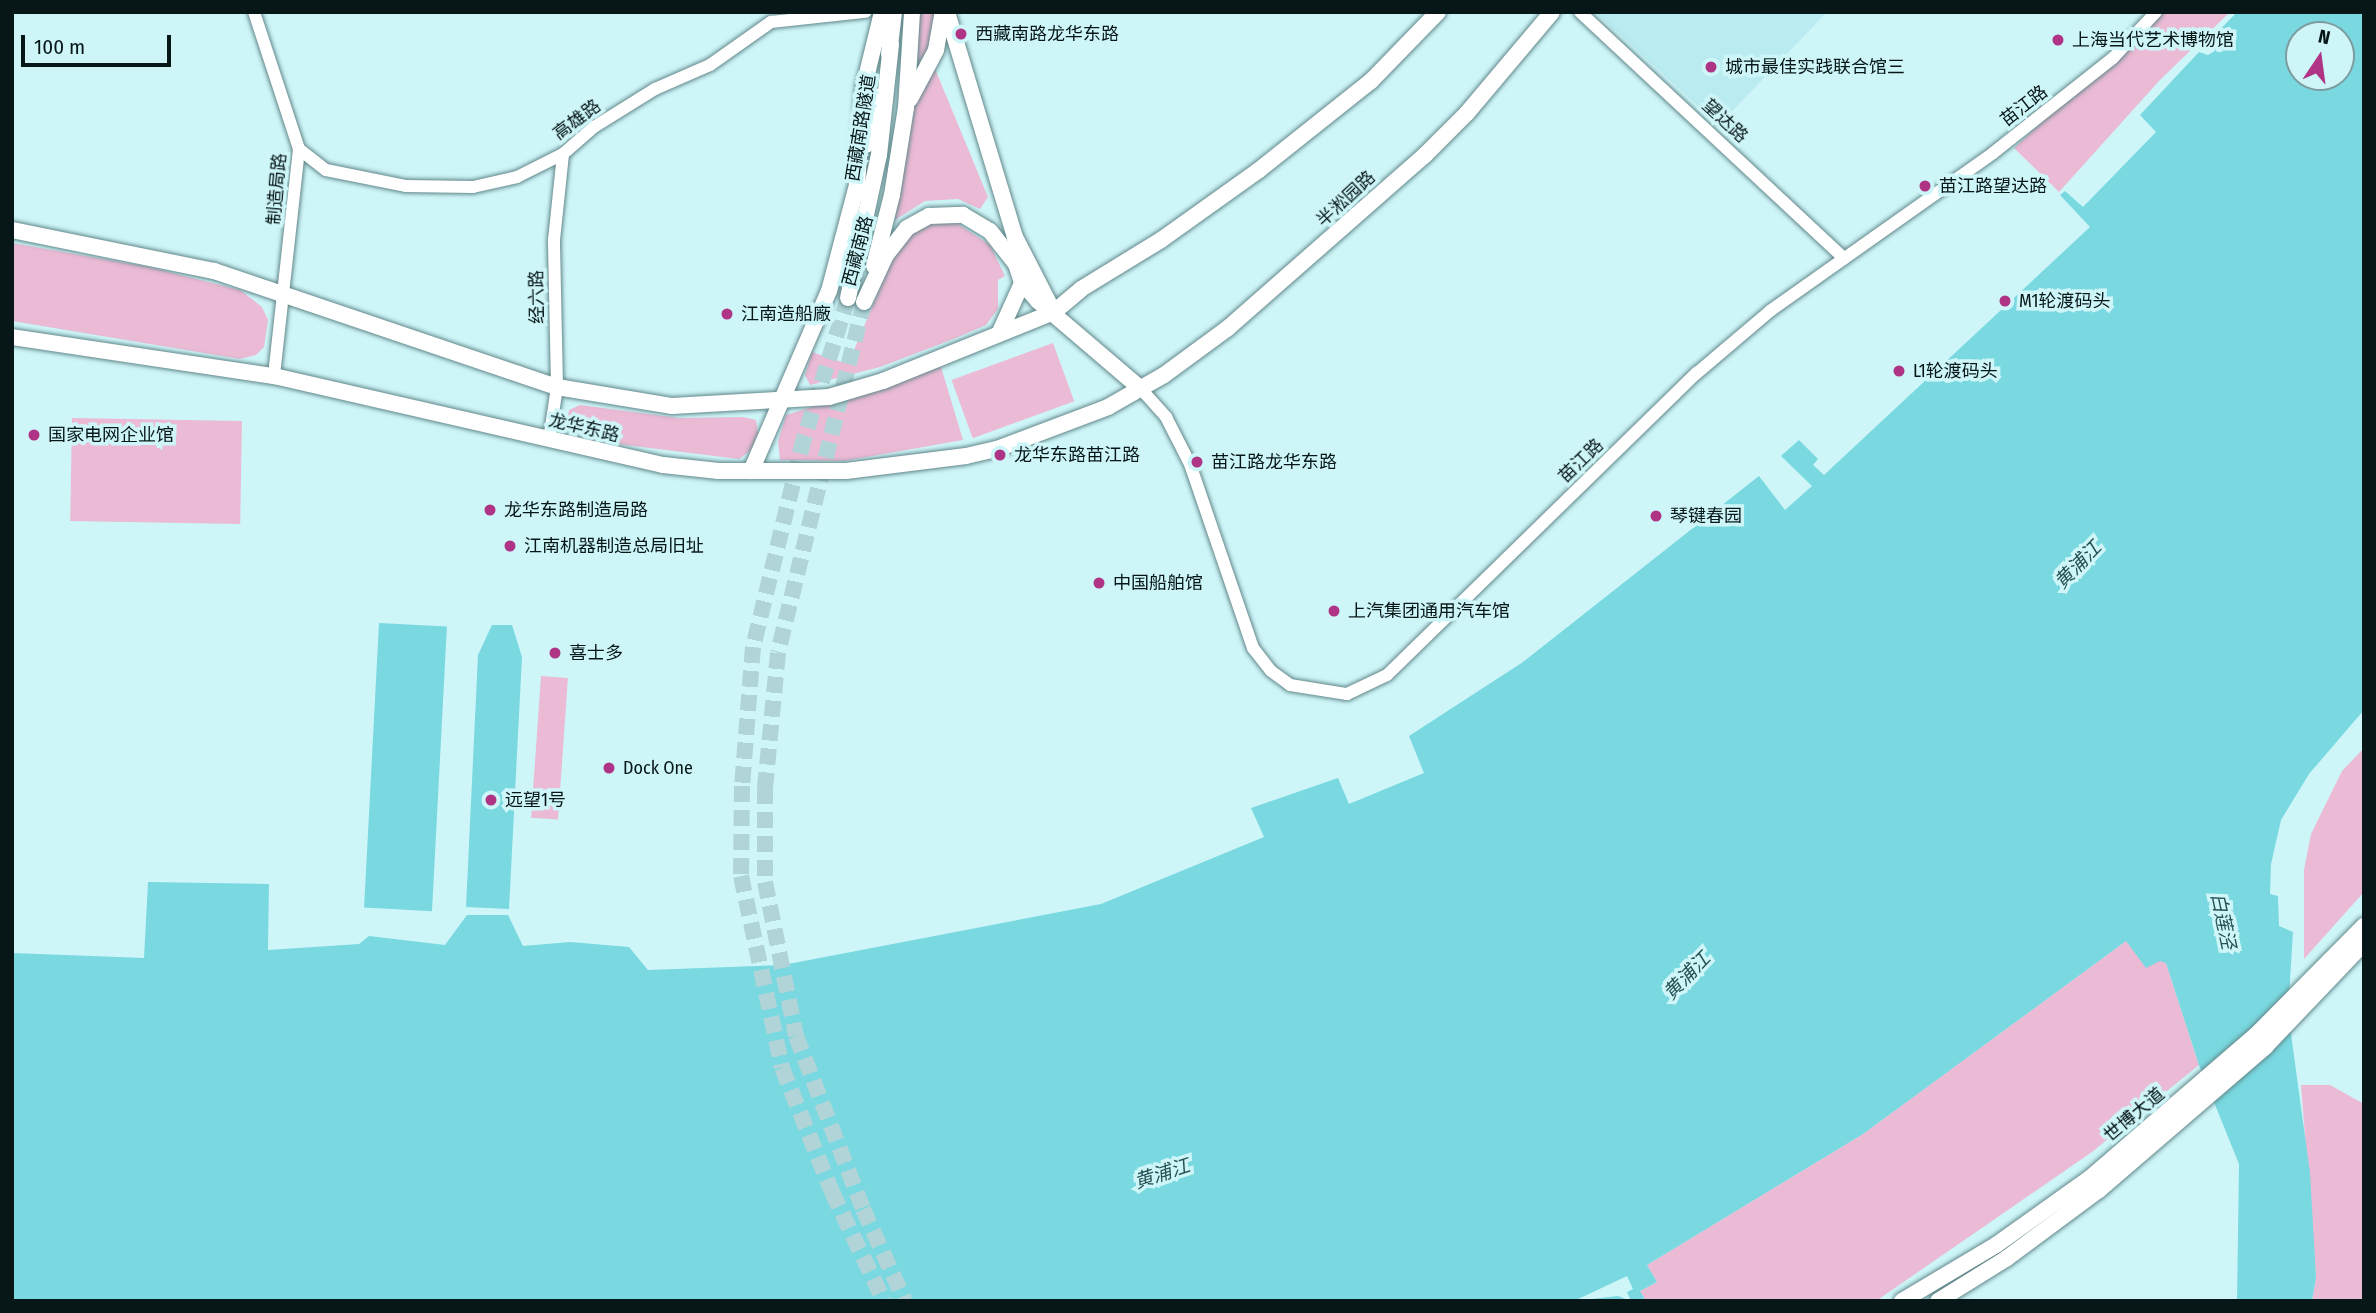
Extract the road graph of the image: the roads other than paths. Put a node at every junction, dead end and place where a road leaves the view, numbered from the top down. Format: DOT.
graph roads {
  1 [pos="254,12"];
  2 [pos="865,12"];
  3 [pos="882,12"];
  4 [pos="894,12"];
  5 [pos="912,12"];
  6 [pos="945,12"];
  7 [pos="1438,12"];
  8 [pos="1552,12"];
  9 [pos="1580,12"];
  10 [pos="2156,12"];
  11 [pos="891,45"];
  12 [pos="906,108"];
  13 [pos="299,149"];
  14 [pos="563,154"];
  15 [pos="857,185"];
  16 [pos="12,230"];
  17 [pos="1844,258"];
  18 [pos="1022,283"];
  19 [pos="285,293"];
  20 [pos="856,300"];
  21 [pos="1054,312"];
  22 [pos="999,334"];
  23 [pos="12,337"];
  24 [pos="274,376"];
  25 [pos="557,387"];
  26 [pos="1141,389"];
  27 [pos="787,397"];
  28 [pos="549,440"];
  29 [pos="751,471"];
  30 [pos="2364,926"];
  31 [pos="2364,943"];
  32 [pos="2094,1184"];
  33 [pos="1902,1301"];
  34 [pos="1938,1301"];
  1 -- 13 [label="street, 制造局路"];
  2 -- 14 [label="street, 高雄路"];
  3 -- 15 [label="main road, 西藏南路"];
  4 -- 11 [label="main road, 西藏南路"];
  5 -- 12 [label="main road, 西藏南路"];
  6 -- 12 [label="main road"];
  6 -- 21 [label="main road, 西藏南路"];
  7 -- 21 [label="main road"];
  8 -- 26 [label="main road, 半淞园路"];
  9 -- 17 [label="street, 望达路"];
  10 -- 17 [label="street, 苗江路"];
  11 -- 15 [label="main road, 西藏南路"];
  11 -- 20 [label="main road, 西藏南路隧道"];
  12 -- 20 [label="main road, 西藏南路"];
  13 -- 14 [label="street, 高雄路"];
  13 -- 19 [label="street, 制造局路"];
  14 -- 25 [label="street, 经六路"];
  15 -- 27 [label="main road, 西藏南路"];
  16 -- 19 [label="main road, 龙华东路"];
  17 -- 26 [label="street, 苗江路"];
  18 -- 20 [label="main road, 西藏南路"];
  18 -- 21 [label="main road, 西藏南路"];
  18 -- 22 [label="main road"];
  19 -- 24 [label="street, 制造局路"];
  19 -- 25 [label="main road, 龙华东路"];
  21 -- 22 [label="main road, 龙华东路"];
  21 -- 26 [label="main road, 西藏南路"];
  22 -- 27 [label="main road, 龙华东路"];
  23 -- 24 [label="main road, 龙华东路"];
  24 -- 28 [label="main road, 龙华东路"];
  25 -- 27 [label="main road, 龙华东路"];
  25 -- 28 [label="street, 经六路"];
  26 -- 29 [label="main road, 龙华东路"];
  27 -- 29 [label="main road, 西藏南路"];
  28 -- 29 [label="main road, 龙华东路"];
  30 -- 32 [label="main road, 世博大道"];
  31 -- 32 [label="main road, 世博大道"];
  32 -- 33 [label="main road, 世博大道"];
  32 -- 34 [label="main road, 世博大道"];
}
